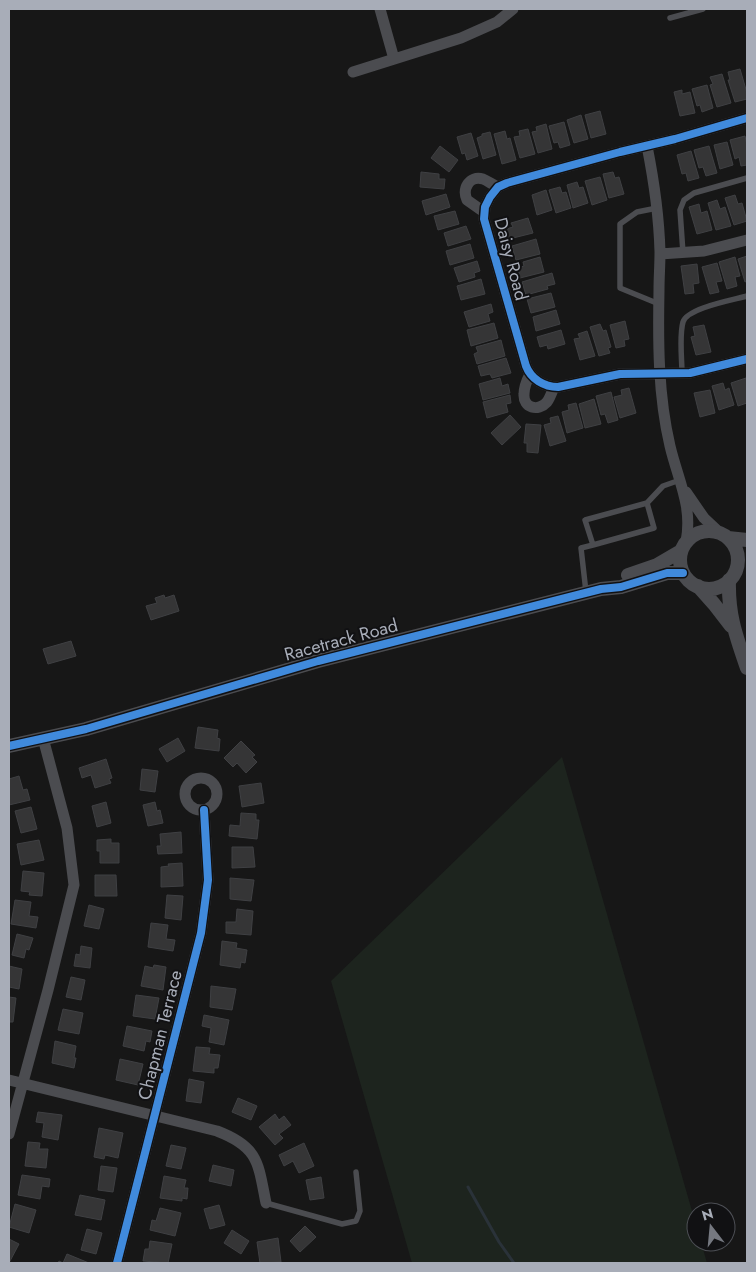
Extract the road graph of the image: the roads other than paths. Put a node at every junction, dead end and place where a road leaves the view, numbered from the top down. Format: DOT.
graph roads {
  1 [pos="380,9"];
  2 [pos="513,9"];
  3 [pos="703,9"];
  4 [pos="670,18"];
  5 [pos="394,59"];
  6 [pos="353,72"];
  7 [pos="747,118"];
  8 [pos="647,146"];
  9 [pos="747,178"];
  10 [pos="498,187"];
  11 [pos="657,208"];
  12 [pos="484,212"];
  13 [pos="747,240"];
  14 [pos="683,253"];
  15 [pos="660,254"];
  16 [pos="747,296"];
  17 [pos="659,304"];
  18 [pos="747,359"];
  19 [pos="660,373"];
  20 [pos="530,374"];
  21 [pos="682,374"];
  22 [pos="554,387"];
  23 [pos="682,484"];
  24 [pos="647,503"];
  25 [pos="628,508"];
  26 [pos="616,512"];
  27 [pos="630,515"];
  28 [pos="618,518"];
  29 [pos="724,536"];
  30 [pos="747,540"];
  31 [pos="593,545"];
  32 [pos="684,546"];
  33 [pos="747,563"];
  34 [pos="683,573"];
  35 [pos="732,577"];
  36 [pos="698,586"];
  37 [pos="601,589"];
  38 [pos="586,592"];
  39 [pos="734,630"];
  40 [pos="747,668"];
  41 [pos="43,738"];
  42 [pos="9,746"];
  43 [pos="204,810"];
  44 [pos="9,1080"];
  45 [pos="22,1084"];
  46 [pos="155,1117"];
  47 [pos="9,1134"];
  48 [pos="356,1172"];
  49 [pos="266,1203"];
  50 [pos="117,1263"];
  1 -- 5 [label="street"];
  2 -- 5 [label="street"];
  3 -- 4 [label="lane"];
  5 -- 6 [label="street"];
  7 -- 8 [label="street"];
  8 -- 10 [label="street"];
  8 -- 11 [label="street"];
  9 -- 14 [label="lane"];
  10 -- 12 [label="street, Daisy Road"];
  10 -- 12 [label="street, Daisy Road"];
  11 -- 15 [label="street"];
  11 -- 17 [label="lane"];
  12 -- 20 [label="street, Daisy Road"];
  13 -- 14 [label="street"];
  14 -- 15 [label="street"];
  15 -- 17 [label="street"];
  16 -- 21 [label="lane"];
  17 -- 19 [label="street"];
  18 -- 21 [label="street"];
  19 -- 21 [label="street"];
  19 -- 22 [label="street"];
  19 -- 23 [label="street"];
  20 -- 22 [label="street"];
  20 -- 22 [label="street"];
  23 -- 24 [label="lane"];
  23 -- 29 [label="street"];
  23 -- 32 [label="street"];
  24 -- 25 [label="lane"];
  24 -- 31 [label="lane"];
  25 -- 26 [label="lane"];
  25 -- 27 [label="lane"];
  26 -- 28 [label="lane"];
  26 -- 31 [label="lane"];
  29 -- 30 [label="street"];
  29 -- 32 [label="street"];
  29 -- 35 [label="street"];
  31 -- 38 [label="lane"];
  32 -- 34 [label="street"];
  32 -- 37 [label="street, Racetrack Road"];
  33 -- 35 [label="street"];
  34 -- 36 [label="street"];
  34 -- 37 [label="street, Racetrack Road"];
  35 -- 36 [label="street"];
  35 -- 39 [label="street"];
  36 -- 39 [label="street"];
  37 -- 38 [label="street, Racetrack Road"];
  38 -- 41 [label="street, Racetrack Road"];
  39 -- 40 [label="street"];
  41 -- 42 [label="street, Racetrack Road"];
  41 -- 45 [label="street"];
  43 -- 46 [label="street, Chapman Terrace"];
  44 -- 45 [label="street"];
  45 -- 46 [label="street"];
  45 -- 47 [label="street"];
  46 -- 49 [label="street"];
  46 -- 50 [label="street, Chapman Terrace"];
  48 -- 49 [label="lane"];
}
